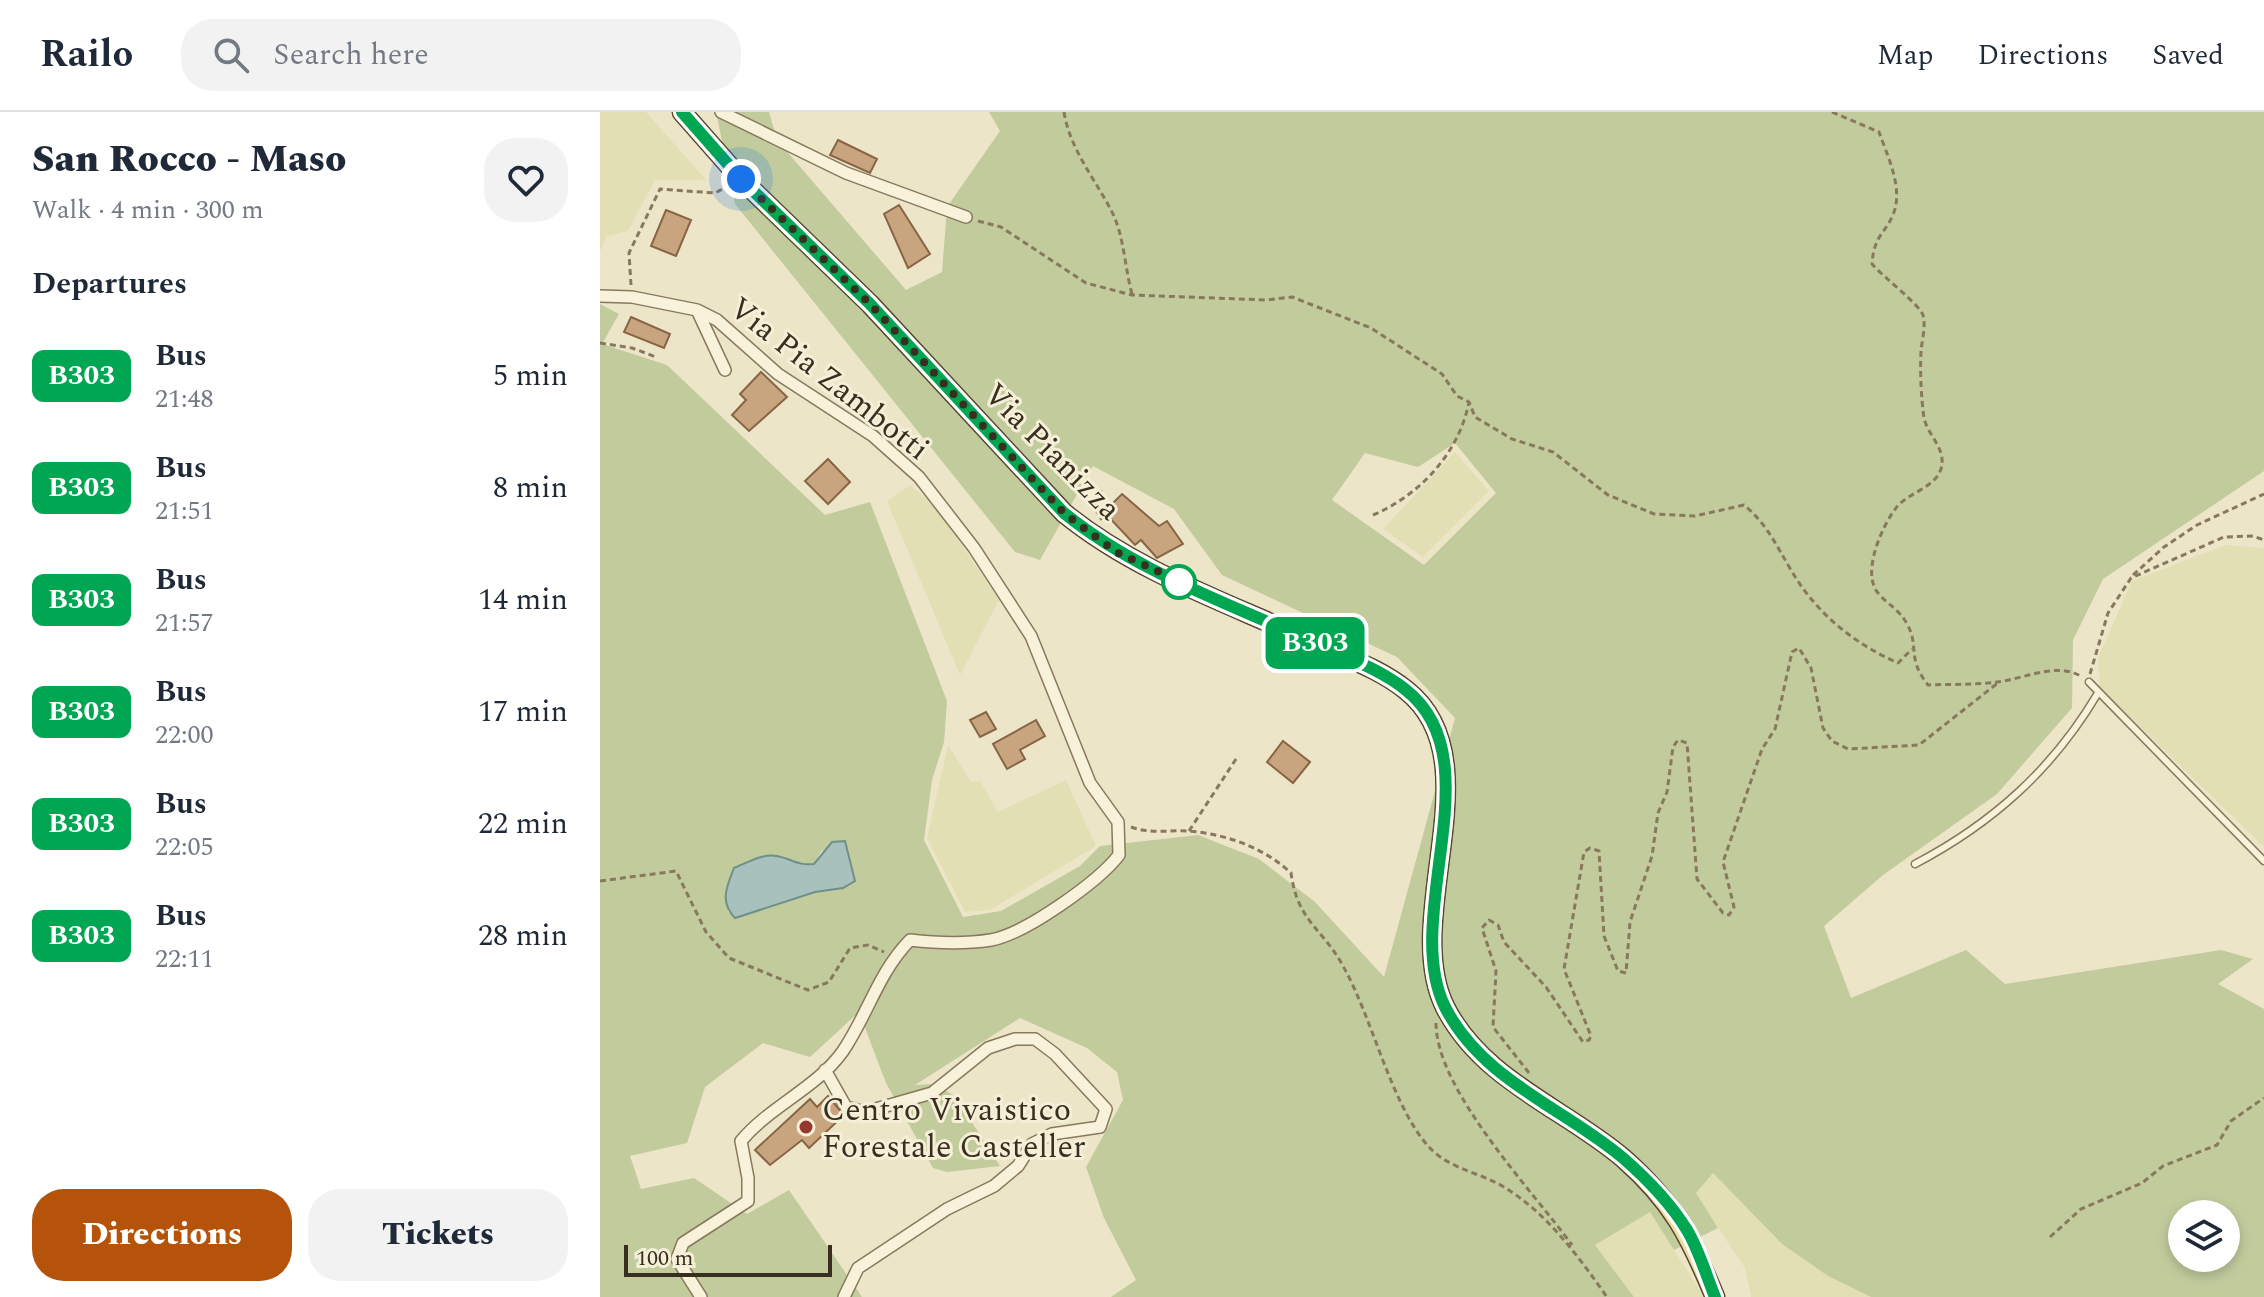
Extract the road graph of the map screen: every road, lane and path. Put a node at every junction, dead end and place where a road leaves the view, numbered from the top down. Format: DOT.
graph roads {
  1 [pos="682,112"];
  2 [pos="721,112"];
  3 [pos="1064,112"];
  4 [pos="1832,112"];
  5 [pos="741,179"];
  6 [pos="966,217"];
  7 [pos="1132,295"];
  8 [pos="600,296"];
  9 [pos="632,297"];
  10 [pos="697,310"];
  11 [pos="600,343"];
  12 [pos="656,357"];
  13 [pos="725,370"];
  14 [pos="1469,402"];
  15 [pos="1101,490"];
  16 [pos="2264,494"];
  17 [pos="1373,515"];
  18 [pos="1106,527"];
  19 [pos="2264,540"];
  20 [pos="2131,578"];
  21 [pos="1912,649"];
  22 [pos="1999,682"];
  23 [pos="2089,682"];
  24 [pos="2098,693"];
  25 [pos="1238,756"];
  26 [pos="1118,822"];
  27 [pos="1189,831"];
  28 [pos="2264,861"];
  29 [pos="1915,864"];
  30 [pos="600,881"];
  31 [pos="889,961"];
  32 [pos="1436,1012"];
  33 [pos="825,1070"];
  34 [pos="1537,1083"];
  35 [pos="2264,1098"];
  36 [pos="2050,1237"];
  37 [pos="1579,1254"];
  38 [pos="701,1297"];
  39 [pos="844,1297"];
  40 [pos="1607,1297"];
  41 [pos="1715,1297"];
  1 -- 5 [label="main road, Via Pianizza"];
  2 -- 6 [label="street"];
  3 -- 7 [label="path"];
  4 -- 21 [label="path"];
  5 -- 9 [label="path"];
  5 -- 41 [label="main road, Via Pianizza"];
  6 -- 7 [label="path"];
  7 -- 14 [label="path"];
  8 -- 9 [label="street, Via Pia Zambotti"];
  9 -- 10 [label="street, Via Pia Zambotti"];
  10 -- 13 [label="street, Via Pia Zambotti"];
  10 -- 26 [label="street, Via Pia Zambotti"];
  11 -- 12 [label="path"];
  14 -- 17 [label="path"];
  14 -- 21 [label="path"];
  15 -- 18 [label="path"];
  16 -- 20 [label="path"];
  19 -- 20 [label="path"];
  20 -- 23 [label="path"];
  21 -- 22 [label="path"];
  22 -- 23 [label="path"];
  22 -- 34 [label="path"];
  23 -- 24 [label="lane"];
  24 -- 28 [label="lane"];
  24 -- 29 [label="lane"];
  25 -- 27 [label="path"];
  26 -- 27 [label="path"];
  26 -- 31 [label="street"];
  27 -- 37 [label="path"];
  30 -- 31 [label="path"];
  31 -- 33 [label="street"];
  32 -- 37 [label="path"];
  33 -- 38 [label="street"];
  33 -- 39 [label="street"];
  35 -- 36 [label="path"];
  37 -- 40 [label="path"];
}
